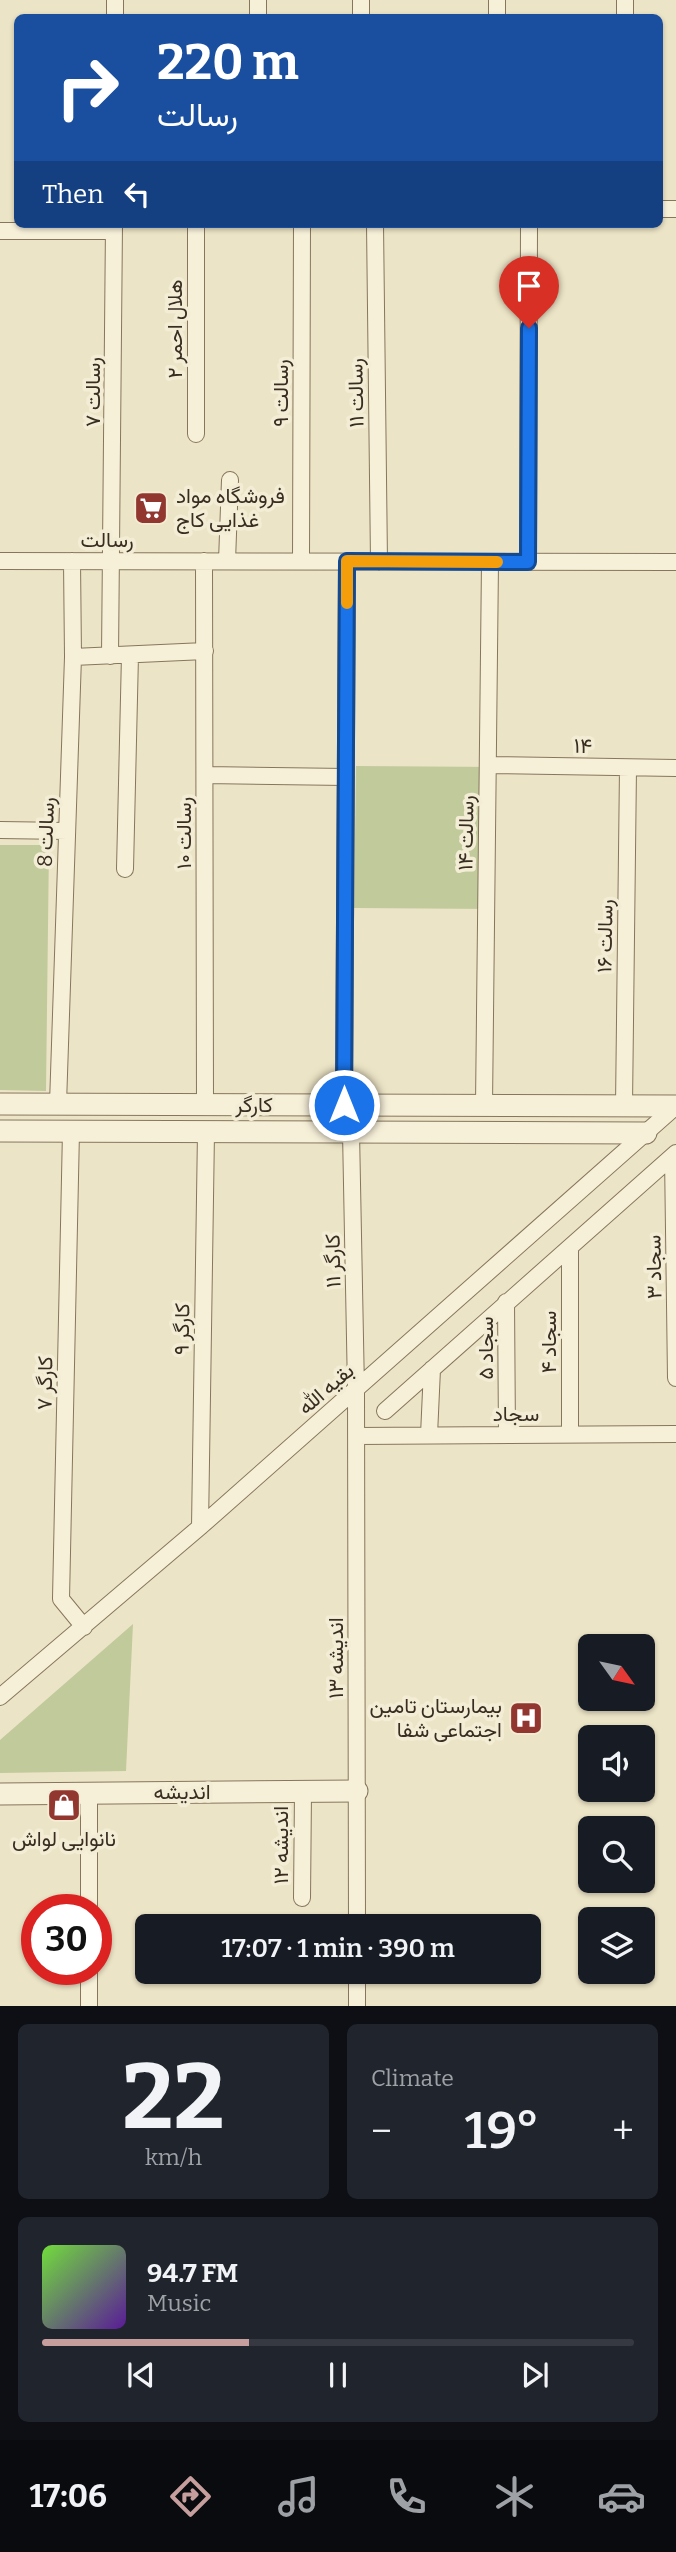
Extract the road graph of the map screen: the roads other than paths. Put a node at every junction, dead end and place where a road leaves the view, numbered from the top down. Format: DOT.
graph roads {
  1 [pos="114,228"];
  2 [pos="196,228"];
  3 [pos="302,228"];
  4 [pos="374,228"];
  5 [pos="529,228"];
  6 [pos="0,231"];
  7 [pos="196,434"];
  8 [pos="230,480"];
  9 [pos="0,561"];
  10 [pos="72,561"];
  11 [pos="113,561"];
  12 [pos="204,561"];
  13 [pos="227,561"];
  14 [pos="347,561"];
  15 [pos="301,562"];
  16 [pos="379,562"];
  17 [pos="491,562"];
  18 [pos="528,562"];
  19 [pos="676,562"];
  20 [pos="205,651"];
  21 [pos="130,654"];
  22 [pos="110,656"];
  23 [pos="73,657"];
  24 [pos="488,765"];
  25 [pos="628,768"];
  26 [pos="676,768"];
  27 [pos="205,775"];
  28 [pos="346,777"];
  29 [pos="0,830"];
  30 [pos="67,831"];
  31 [pos="125,869"];
  32 [pos="0,1104"];
  33 [pos="58,1104"];
  34 [pos="205,1105"];
  35 [pos="344,1105"];
  36 [pos="484,1105"];
  37 [pos="624,1106"];
  38 [pos="676,1106"];
  39 [pos="0,1131"];
  40 [pos="71,1131"];
  41 [pos="206,1132"];
  42 [pos="351,1132"];
  43 [pos="646,1133"];
  44 [pos="675,1154"];
  45 [pos="570,1250"];
  46 [pos="506,1302"];
  47 [pos="432,1369"];
  48 [pos="676,1378"];
  49 [pos="356,1390"];
  50 [pos="386,1411"];
  51 [pos="570,1434"];
  52 [pos="676,1434"];
  53 [pos="429,1435"];
  54 [pos="507,1435"];
  55 [pos="357,1436"];
  56 [pos="200,1527"];
  57 [pos="84,1627"];
  58 [pos="0,1697"];
  59 [pos="357,1791"];
  60 [pos="303,1792"];
  61 [pos="89,1793"];
  62 [pos="2,1795"];
  63 [pos="89,1894"];
  64 [pos="302,1898"];
  65 [pos="357,1914"];
  66 [pos="357,1984"];
  67 [pos="89,1985"];
  68 [pos="89,2006"];
  69 [pos="357,2006"];
  1 -- 6 [label="street"];
  1 -- 11 [label="street, رسالت ۷"];
  2 -- 7 [label="street, هلال احمر ۲"];
  3 -- 15 [label="street, رسالت ۹"];
  4 -- 16 [label="street, رسالت ۱۱"];
  5 -- 18 [label="street"];
  8 -- 13 [label="street"];
  9 -- 10 [label="street, رسالت"];
  10 -- 11 [label="street, رسالت"];
  10 -- 23 [label="street, رسالت 8"];
  11 -- 12 [label="street, رسالت"];
  11 -- 22 [label="street, رسالت ۷"];
  12 -- 13 [label="street, رسالت"];
  12 -- 20 [label="street, رسالت ۱۰"];
  13 -- 15 [label="street, رسالت"];
  14 -- 15 [label="street, رسالت"];
  14 -- 16 [label="street, رسالت"];
  14 -- 28 [label="street"];
  16 -- 17 [label="street, رسالت"];
  17 -- 18 [label="street, رسالت"];
  17 -- 24 [label="street, رسالت ۱۴"];
  18 -- 19 [label="street, رسالت"];
  20 -- 21 [label="street"];
  20 -- 27 [label="street, رسالت ۱۰"];
  21 -- 22 [label="street"];
  21 -- 31 [label="street"];
  22 -- 23 [label="street"];
  23 -- 30 [label="street, رسالت 8"];
  24 -- 25 [label="street, ۱۴"];
  24 -- 36 [label="street, رسالت ۱۴"];
  25 -- 26 [label="street, ۱۴"];
  25 -- 37 [label="street, رسالت ۱۶"];
  27 -- 28 [label="street"];
  27 -- 34 [label="street, رسالت ۱۰"];
  28 -- 35 [label="street"];
  29 -- 30 [label="street"];
  30 -- 33 [label="street, رسالت 8"];
  32 -- 33 [label="street, کارگر"];
  33 -- 34 [label="street, کارگر"];
  34 -- 35 [label="street, کارگر"];
  35 -- 36 [label="street, کارگر"];
  36 -- 37 [label="street, کارگر"];
  37 -- 38 [label="street, کارگر"];
  38 -- 43 [label="street, بقیه الله"];
  39 -- 40 [label="street, کارگر"];
  40 -- 41 [label="street, کارگر"];
  40 -- 57 [label="street, کارگر ۷"];
  41 -- 42 [label="street, کارگر"];
  41 -- 56 [label="street, کارگر ۹"];
  42 -- 43 [label="street, کارگر"];
  42 -- 49 [label="street, کارگر ۱۱"];
  43 -- 49 [label="street, بقیه الله"];
  44 -- 45 [label="street"];
  44 -- 48 [label="street, سجاد ۳"];
  45 -- 46 [label="street"];
  45 -- 51 [label="street, سجاد ۴"];
  46 -- 47 [label="street"];
  46 -- 54 [label="street, سجاد ۵"];
  47 -- 50 [label="street"];
  47 -- 53 [label="street"];
  49 -- 55 [label="street, اندیشه ۱۳"];
  49 -- 56 [label="street, بقیه الله"];
  51 -- 52 [label="street, سجاد"];
  51 -- 54 [label="street, سجاد"];
  53 -- 54 [label="street, سجاد"];
  53 -- 55 [label="street, سجاد"];
  55 -- 59 [label="street, اندیشه ۱۳"];
  56 -- 57 [label="street, بقیه الله"];
  57 -- 58 [label="street, بقیه الله"];
  59 -- 60 [label="street, اندیشه"];
  59 -- 65 [label="street, اندیشه ۱۳"];
  60 -- 61 [label="street, اندیشه"];
  60 -- 64 [label="street, اندیشه ۱۲"];
  61 -- 62 [label="street, اندیشه"];
  61 -- 63 [label="street"];
  66 -- 69 [label="street"];
  67 -- 68 [label="street"];
}
